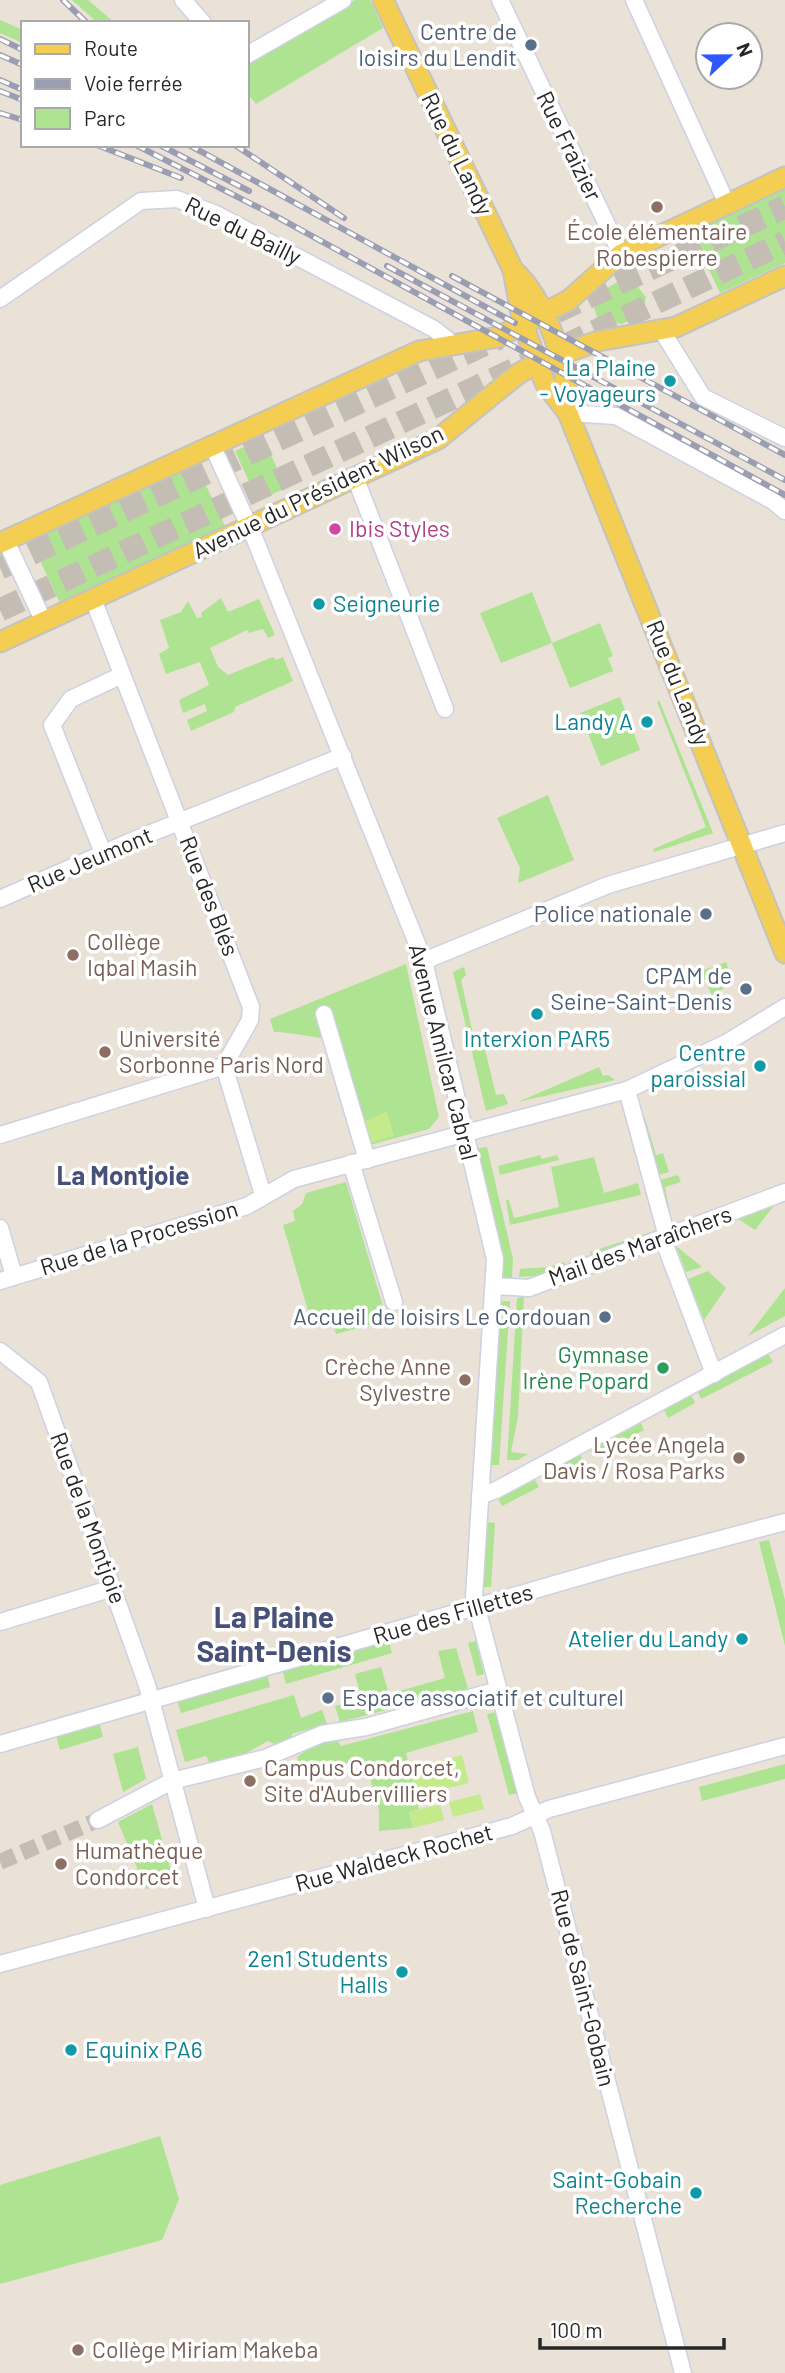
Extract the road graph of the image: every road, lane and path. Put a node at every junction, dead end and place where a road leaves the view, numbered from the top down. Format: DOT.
graph roads {
  1 [pos="183,0"];
  2 [pos="344,0"];
  3 [pos="383,0"];
  4 [pos="499,0"];
  5 [pos="634,0"];
  6 [pos="201,21"];
  7 [pos="248,54"];
  8 [pos="785,177"];
  9 [pos="727,204"];
  10 [pos="621,254"];
  11 [pos="513,270"];
  12 [pos="785,276"];
  13 [pos="0,299"];
  14 [pos="543,314"];
  15 [pos="523,324"];
  16 [pos="662,331"];
  17 [pos="454,345"];
  18 [pos="558,354"];
  19 [pos="537,363"];
  20 [pos="568,413"];
  21 [pos="785,438"];
  22 [pos="212,445"];
  23 [pos="355,477"];
  24 [pos="785,511"];
  25 [pos="250,526"];
  26 [pos="3,542"];
  27 [pos="93,599"];
  28 [pos="44,622"];
  29 [pos="0,642"];
  30 [pos="122,675"];
  31 [pos="445,709"];
  32 [pos="343,756"];
  33 [pos="180,822"];
  34 [pos="785,833"];
  35 [pos="743,844"];
  36 [pos="103,853"];
  37 [pos="0,899"];
  38 [pos="785,953"];
  39 [pos="424,961"];
  40 [pos="785,1007"];
  41 [pos="324,1014"];
  42 [pos="224,1066"];
  43 [pos="627,1090"];
  44 [pos="464,1133"];
  45 [pos="0,1135"];
  46 [pos="359,1162"];
  47 [pos="785,1192"];
  48 [pos="263,1195"];
  49 [pos="0,1228"];
  50 [pos="665,1238"];
  51 [pos="7,1278"];
  52 [pos="494,1286"];
  53 [pos="394,1302"];
  54 [pos="785,1335"];
  55 [pos="0,1351"];
  56 [pos="714,1374"];
  57 [pos="480,1496"];
  58 [pos="785,1522"];
  59 [pos="113,1588"];
  60 [pos="477,1606"];
  61 [pos="0,1622"];
  62 [pos="498,1690"];
  63 [pos="151,1701"];
  64 [pos="0,1744"];
  65 [pos="785,1746"];
  66 [pos="172,1781"];
  67 [pos="535,1815"];
  68 [pos="98,1820"];
  69 [pos="207,1909"];
  70 [pos="0,1964"];
  71 [pos="683,2373"];
  1 -- 6 [label="street"];
  2 -- 7 [label="street"];
  3 -- 11 [label="main road, Rue du Landy"];
  4 -- 10 [label="street, Rue Fraizier"];
  5 -- 9 [label="street"];
  8 -- 9 [label="main road"];
  9 -- 10 [label="main road"];
  10 -- 14 [label="main road"];
  11 -- 14 [label="main road, Rue du Landy"];
  11 -- 15 [label="main road, Rue du Landy"];
  12 -- 16 [label="main road, Avenue du Président Wilson"];
  13 -- 17 [label="street, Rue du Bailly"];
  14 -- 15 [label="main road"];
  14 -- 18 [label="main road, Rue du Landy"];
  15 -- 17 [label="main road"];
  15 -- 19 [label="main road, Rue du Landy"];
  16 -- 18 [label="main road, Avenue du Président Wilson"];
  16 -- 21 [label="street"];
  17 -- 22 [label="main road"];
  18 -- 19 [label="main road, Avenue du Président Wilson"];
  18 -- 20 [label="main road, Rue du Landy"];
  19 -- 20 [label="main road, Rue du Landy"];
  19 -- 23 [label="main road, Avenue du Président Wilson"];
  20 -- 24 [label="street"];
  20 -- 35 [label="main road, Rue du Landy"];
  22 -- 25 [label="street, Avenue Amilcar Cabral"];
  22 -- 26 [label="main road"];
  23 -- 25 [label="main road, Avenue du Président Wilson"];
  23 -- 31 [label="street"];
  25 -- 27 [label="main road, Avenue du Président Wilson"];
  25 -- 32 [label="street, Avenue Amilcar Cabral"];
  26 -- 28 [label="street"];
  27 -- 28 [label="main road, Avenue du Président Wilson"];
  27 -- 30 [label="street, Rue des Blés"];
  28 -- 29 [label="main road, Avenue du Président Wilson"];
  30 -- 33 [label="street, Rue des Blés"];
  30 -- 36 [label="street"];
  32 -- 33 [label="street, Rue Jeumont"];
  32 -- 39 [label="street, Avenue Amilcar Cabral"];
  33 -- 36 [label="street, Rue Jeumont"];
  33 -- 42 [label="street, Rue des Blés"];
  34 -- 35 [label="street"];
  35 -- 38 [label="main road, Rue du Landy"];
  35 -- 39 [label="street"];
  36 -- 37 [label="street, Rue Jeumont"];
  39 -- 44 [label="street, Avenue Amilcar Cabral"];
  40 -- 43 [label="street, Rue de la Procession"];
  41 -- 46 [label="street"];
  42 -- 45 [label="street"];
  42 -- 48 [label="street"];
  43 -- 44 [label="street, Rue de la Procession"];
  43 -- 50 [label="street"];
  44 -- 46 [label="street, Rue de la Procession"];
  44 -- 52 [label="street, Avenue Amilcar Cabral"];
  46 -- 48 [label="street, Rue de la Procession"];
  46 -- 53 [label="street"];
  47 -- 50 [label="street, Mail des Maraîchers"];
  48 -- 51 [label="street, Rue de la Procession"];
  49 -- 51 [label="street"];
  50 -- 52 [label="street, Mail des Maraîchers"];
  50 -- 56 [label="street"];
  52 -- 57 [label="street, Avenue Amilcar Cabral"];
  54 -- 56 [label="street"];
  55 -- 59 [label="street, Rue de la Montjoie"];
  56 -- 57 [label="street"];
  57 -- 60 [label="street, Avenue Amilcar Cabral"];
  58 -- 60 [label="street, Rue des Fillettes"];
  59 -- 61 [label="street"];
  59 -- 63 [label="street, Rue de la Montjoie"];
  60 -- 62 [label="street, Rue de Saint-Gobain"];
  60 -- 63 [label="street, Rue des Fillettes"];
  62 -- 66 [label="street"];
  62 -- 67 [label="street, Rue de Saint-Gobain"];
  63 -- 64 [label="street, Rue des Fillettes"];
  63 -- 66 [label="street, Rue de la Montjoie"];
  65 -- 67 [label="street, Rue Waldeck Rochet"];
  66 -- 68 [label="street"];
  66 -- 69 [label="street, Rue de la Montjoie"];
  67 -- 69 [label="street, Rue Waldeck Rochet"];
  67 -- 71 [label="street, Rue de Saint-Gobain"];
  69 -- 70 [label="street, Rue Waldeck Rochet"];
}
